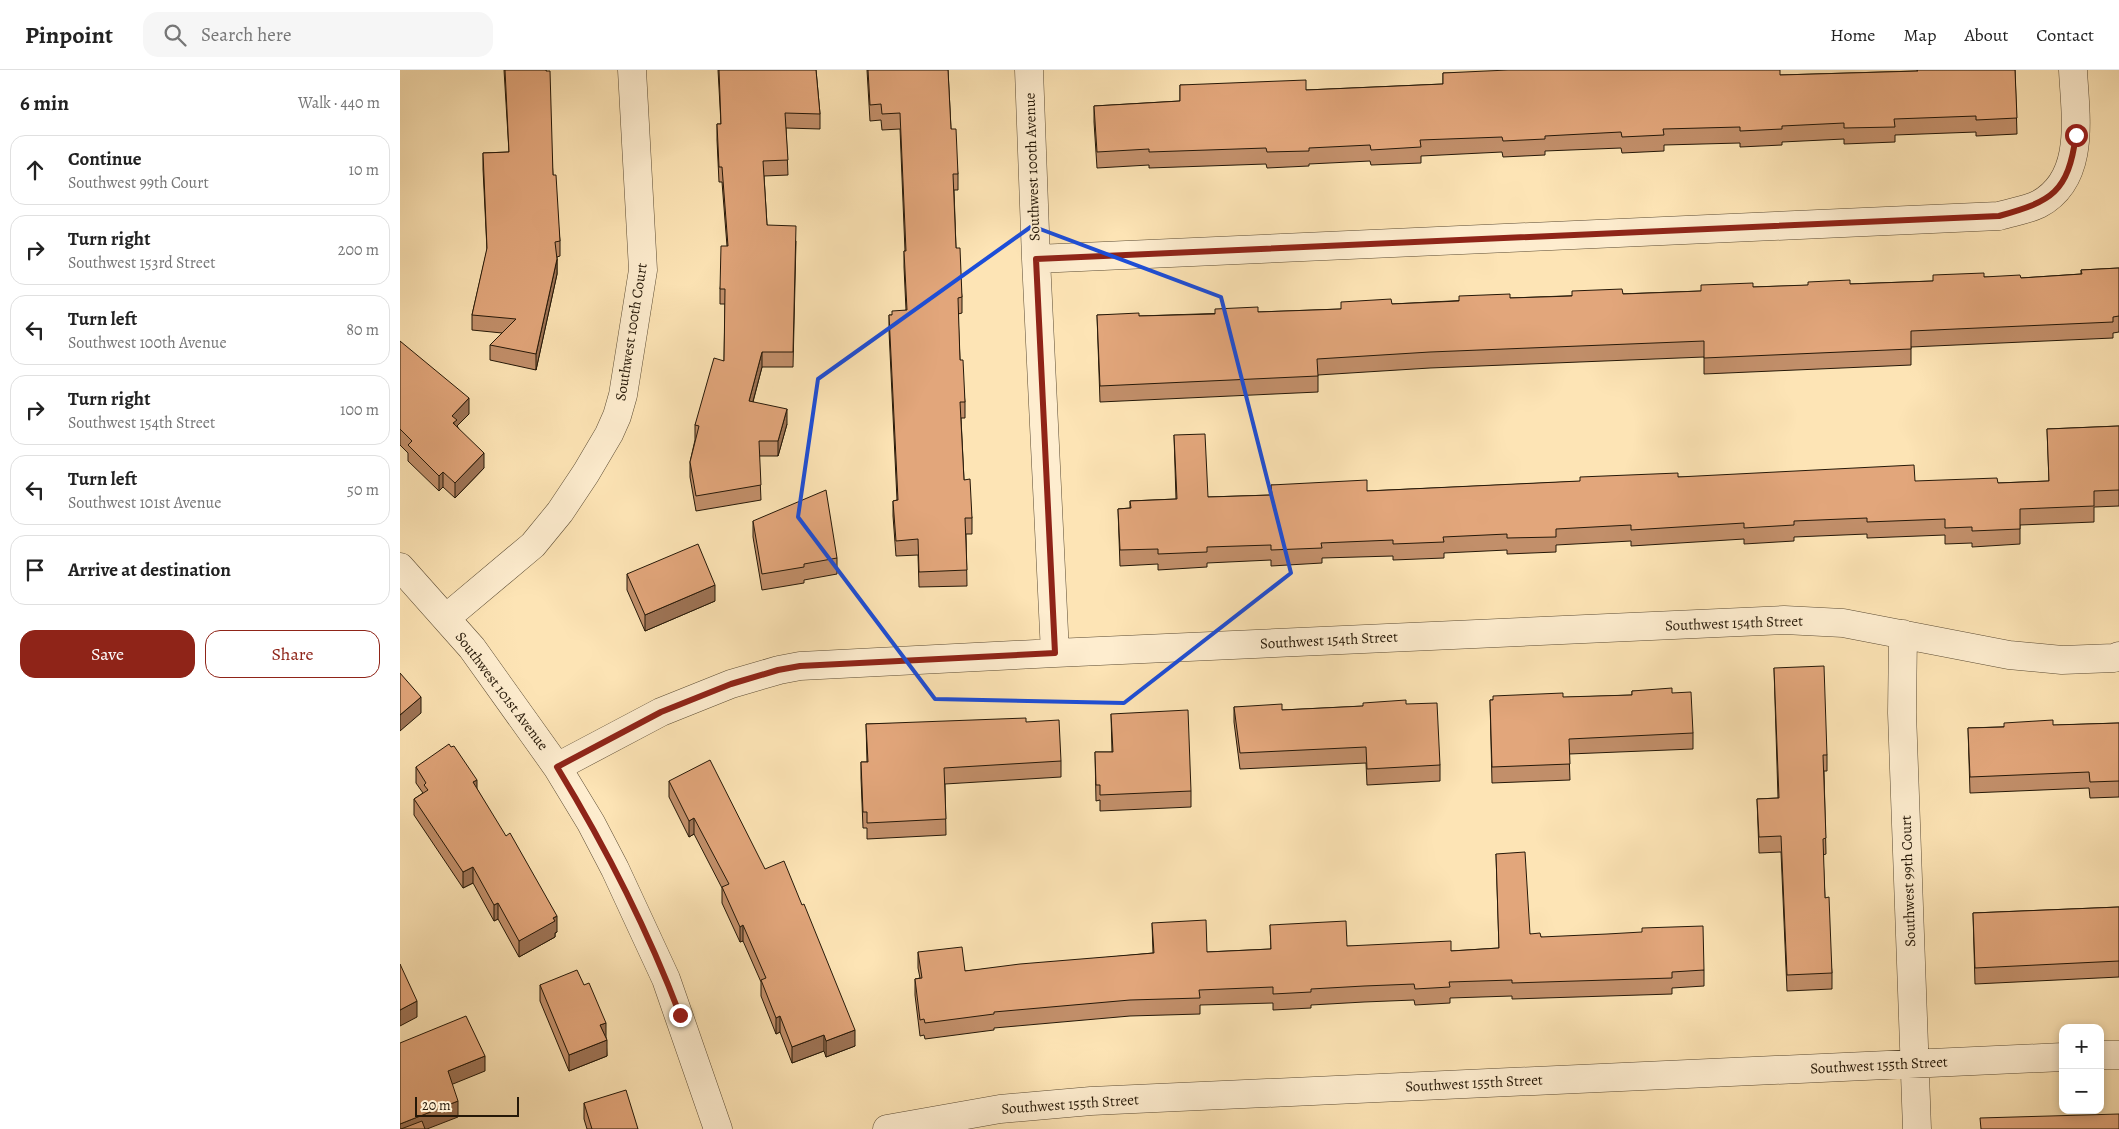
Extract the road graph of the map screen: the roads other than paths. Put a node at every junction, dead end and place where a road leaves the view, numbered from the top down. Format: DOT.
graph roads {
  1 [pos="632,70"];
  2 [pos="1029,70"];
  3 [pos="2073,70"];
  4 [pos="1036,259"];
  5 [pos="400,567"];
  6 [pos="446,618"];
  7 [pos="1903,634"];
  8 [pos="1055,653"];
  9 [pos="2119,656"];
  10 [pos="557,767"];
  11 [pos="2119,1054"];
  12 [pos="2104,1055"];
  13 [pos="2059,1057"];
  14 [pos="1914,1064"];
  15 [pos="718,1129"];
  16 [pos="887,1129"];
  17 [pos="1916,1129"];
  1 -- 6 [label="street, Southwest 100th Court"];
  2 -- 4 [label="street, Southwest 100th Avenue"];
  3 -- 4 [label="street"];
  4 -- 8 [label="street, Southwest 100th Avenue"];
  5 -- 6 [label="street, Southwest 101st Avenue"];
  6 -- 10 [label="street, Southwest 101st Avenue"];
  7 -- 8 [label="street, Southwest 154th Street"];
  7 -- 9 [label="street, Southwest 154th Street"];
  7 -- 14 [label="street, Southwest 99th Court"];
  8 -- 10 [label="street, Southwest 154th Street"];
  10 -- 15 [label="street, Southwest 101st Avenue"];
  11 -- 12 [label="street"];
  13 -- 14 [label="street, Southwest 155th Street"];
  14 -- 16 [label="street, Southwest 155th Street"];
  14 -- 17 [label="street, Southwest 99th Court"];
}
